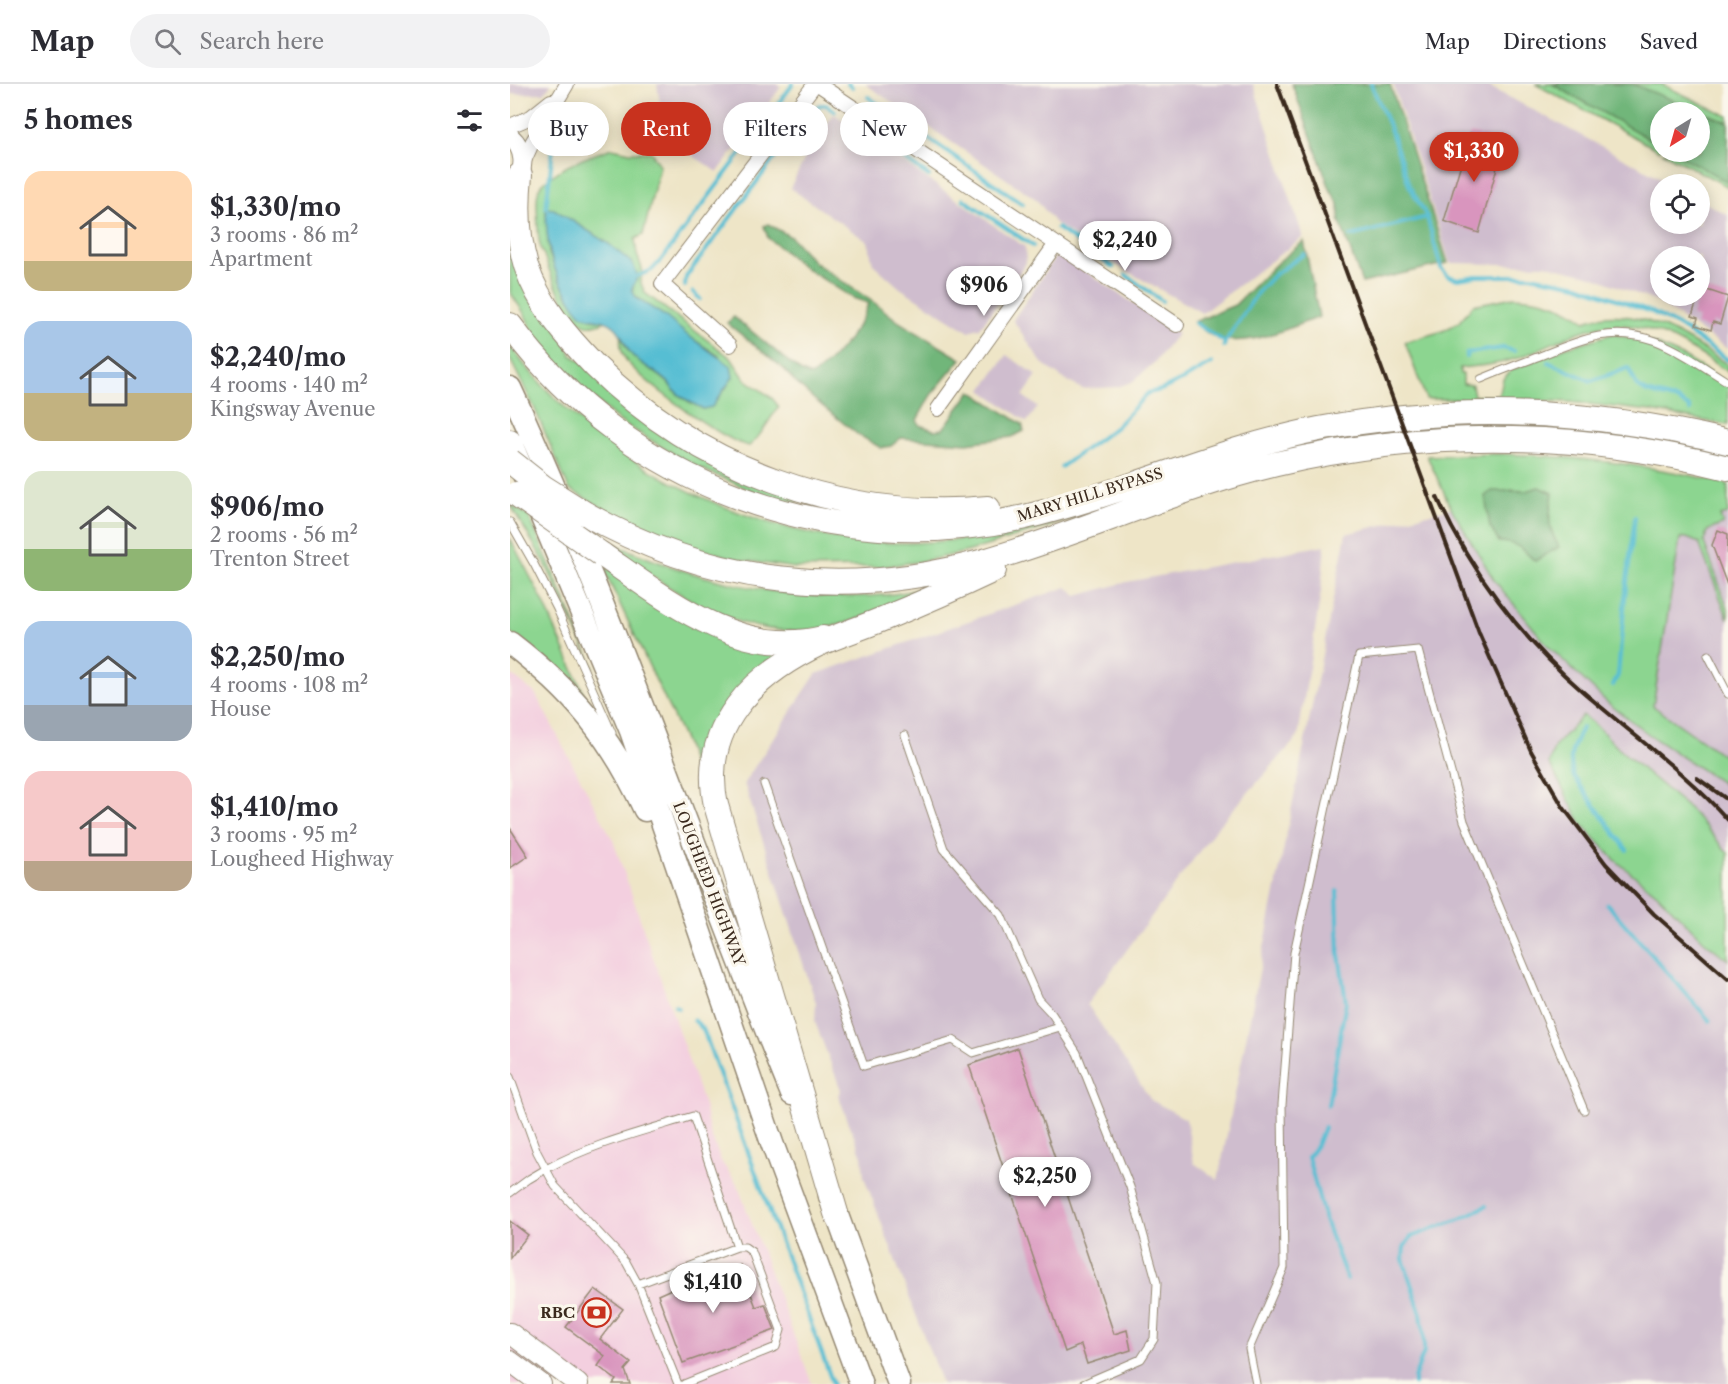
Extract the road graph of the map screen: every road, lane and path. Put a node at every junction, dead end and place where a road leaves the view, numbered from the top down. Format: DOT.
graph roads {
  1 [pos="817,84"];
  2 [pos="563,89"];
  3 [pos="510,126"];
  4 [pos="510,136"];
  5 [pos="517,176"];
  6 [pos="1056,244"];
  7 [pos="510,325"];
  8 [pos="1177,326"];
  9 [pos="730,345"];
  10 [pos="1481,379"];
  11 [pos="1728,382"];
  12 [pos="510,388"];
  13 [pos="938,409"];
  14 [pos="510,441"];
  15 [pos="1728,442"];
  16 [pos="510,461"];
  17 [pos="1728,468"];
  18 [pos="513,492"];
  19 [pos="1104,494"];
  20 [pos="510,522"];
  21 [pos="1100,522"];
  22 [pos="846,633"];
  23 [pos="510,644"];
  24 [pos="1708,656"];
  25 [pos="1728,694"];
  26 [pos="905,735"];
  27 [pos="764,784"];
  28 [pos="651,822"];
  29 [pos="731,1020"];
  30 [pos="1060,1027"];
  31 [pos="510,1077"];
  32 [pos="1584,1110"];
  33 [pos="546,1169"];
  34 [pos="510,1193"];
  35 [pos="836,1213"];
  36 [pos="737,1247"];
  37 [pos="638,1284"];
  38 [pos="510,1333"];
  39 [pos="510,1361"];
  40 [pos="541,1384"];
  41 [pos="578,1384"];
  42 [pos="678,1384"];
  43 [pos="684,1384"];
  44 [pos="861,1384"];
  45 [pos="899,1384"];
  46 [pos="1083,1384"];
  47 [pos="1256,1384"];
  1 -- 6 [label="street"];
  1 -- 9 [label="street"];
  2 -- 3 [label="street"];
  2 -- 5 [label="street"];
  4 -- 5 [label="street"];
  5 -- 19 [label="highway"];
  6 -- 8 [label="street"];
  6 -- 13 [label="street"];
  7 -- 19 [label="highway, MARY HILL BYPASS"];
  10 -- 11 [label="lane"];
  12 -- 35 [label="main road, LOUGHEED HIGHWAY"];
  14 -- 29 [label="main road, LOUGHEED HIGHWAY"];
  15 -- 19 [label="highway, MARY HILL BYPASS"];
  16 -- 21 [label="highway, MARY HILL BYPASS, bridge"];
  17 -- 21 [label="highway, MARY HILL BYPASS"];
  18 -- 22 [label="highway, bridge"];
  20 -- 28 [label="lane"];
  21 -- 22 [label="highway"];
  22 -- 35 [label="highway"];
  23 -- 29 [label="main road"];
  24 -- 25 [label="lane"];
  26 -- 30 [label="lane"];
  27 -- 30 [label="lane"];
  29 -- 44 [label="main road, LOUGHEED HIGHWAY"];
  30 -- 46 [label="lane"];
  31 -- 33 [label="lane"];
  32 -- 47 [label="lane"];
  33 -- 34 [label="lane"];
  33 -- 36 [label="lane"];
  33 -- 37 [label="lane"];
  35 -- 45 [label="main road, LOUGHEED HIGHWAY"];
  36 -- 37 [label="lane"];
  36 -- 43 [label="lane"];
  37 -- 42 [label="lane"];
  38 -- 41 [label="main road"];
  39 -- 40 [label="main road"];
}
